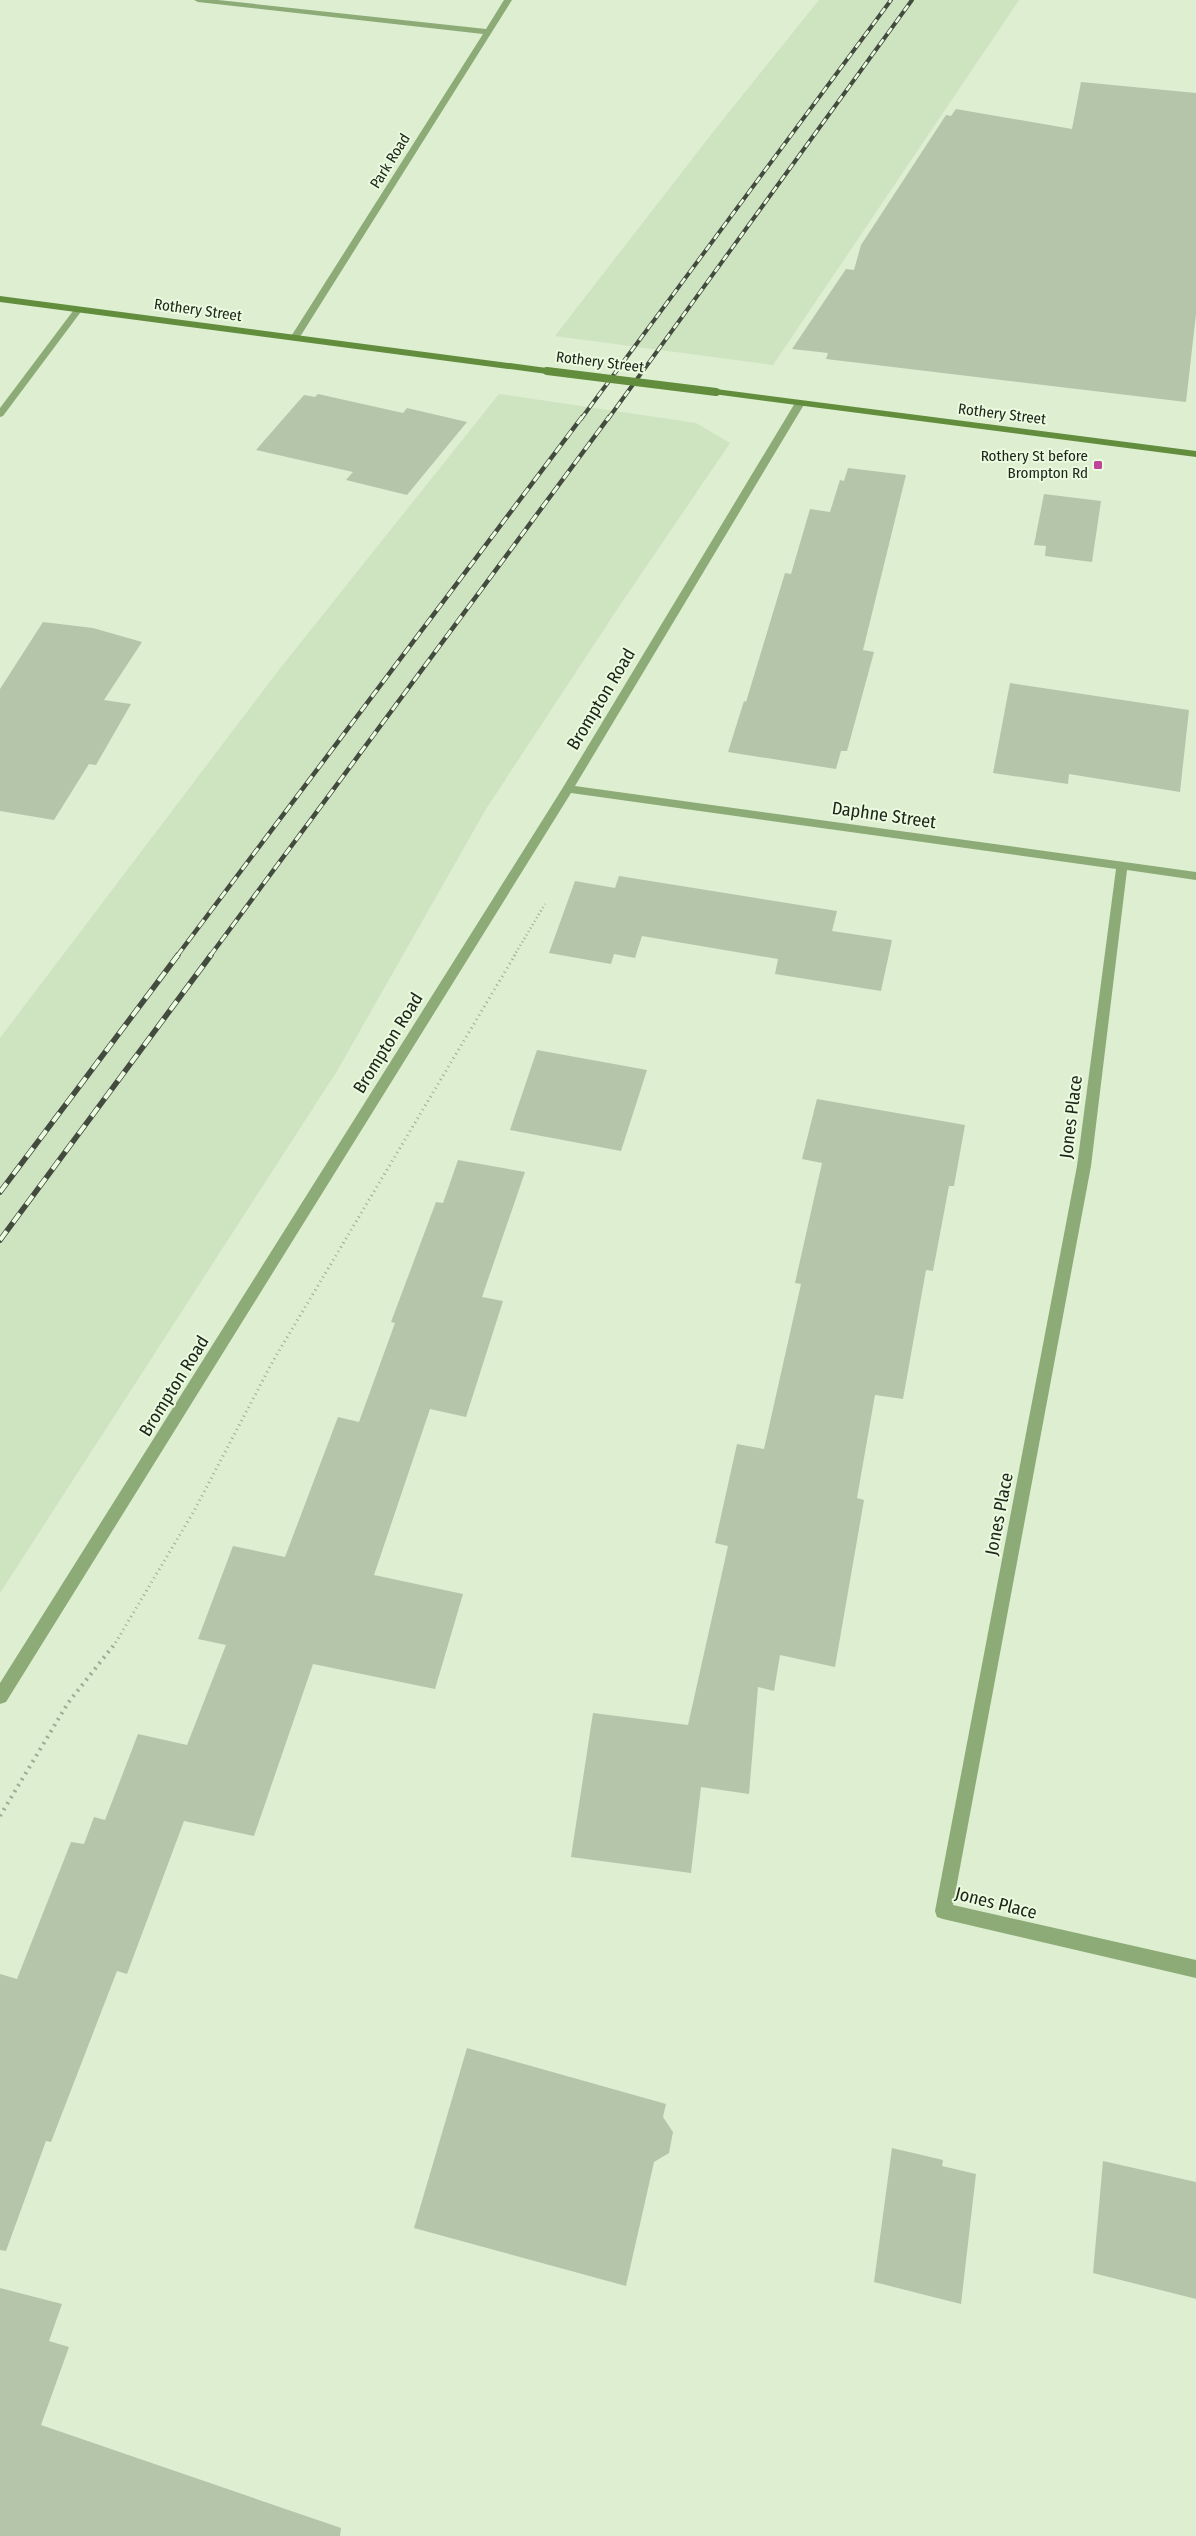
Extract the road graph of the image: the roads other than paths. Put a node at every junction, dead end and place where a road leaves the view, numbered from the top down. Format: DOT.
graph roads {
  1 [pos="198,0"];
  2 [pos="508,0"];
  3 [pos="488,32"];
  4 [pos="0,299"];
  5 [pos="79,309"];
  6 [pos="295,338"];
  7 [pos="800,403"];
  8 [pos="0,414"];
  9 [pos="1196,454"];
  10 [pos="568,789"];
  11 [pos="1122,865"];
  12 [pos="1196,876"];
  13 [pos="0,1697"];
  14 [pos="1196,1969"];
  1 -- 3 [label="street"];
  2 -- 3 [label="street, Park Road"];
  3 -- 6 [label="street, Park Road"];
  4 -- 5 [label="main road, Rothery Street"];
  5 -- 6 [label="main road, Rothery Street"];
  5 -- 8 [label="street"];
  6 -- 7 [label="main road, Rothery Street, bridge"];
  7 -- 9 [label="main road, Rothery Street"];
  7 -- 10 [label="street, Brompton Road"];
  10 -- 11 [label="street, Daphne Street"];
  10 -- 13 [label="street, Brompton Road"];
  11 -- 12 [label="street, Daphne Street"];
  11 -- 14 [label="street, Jones Place"];
}
